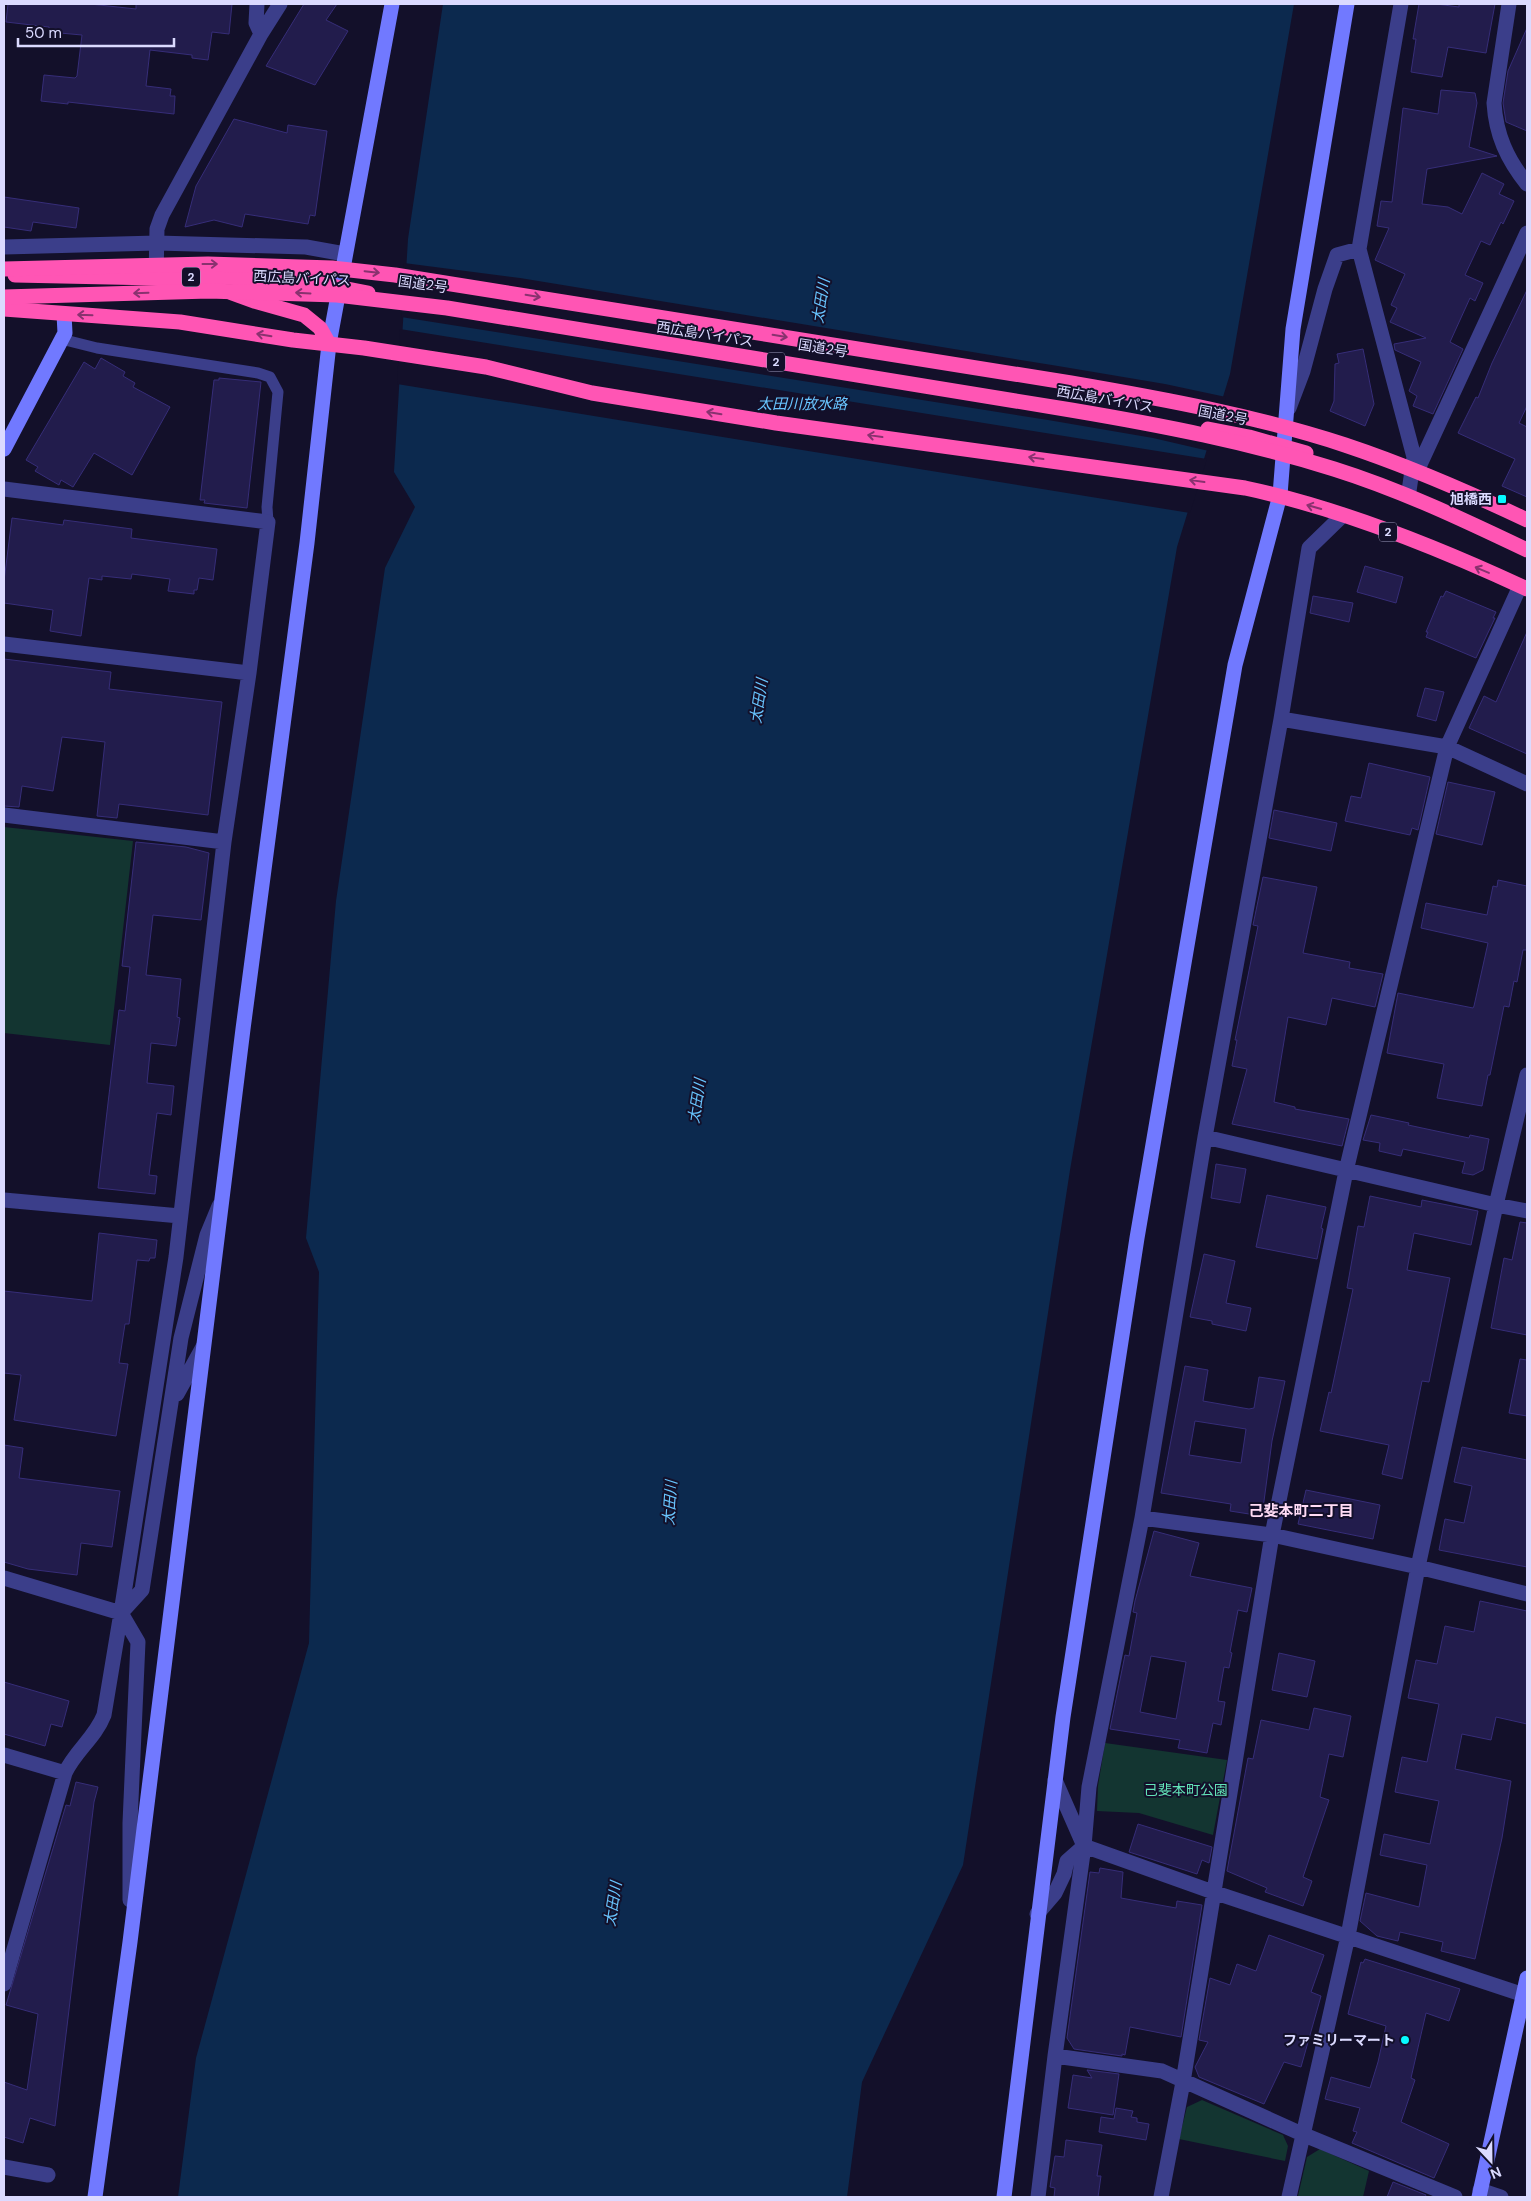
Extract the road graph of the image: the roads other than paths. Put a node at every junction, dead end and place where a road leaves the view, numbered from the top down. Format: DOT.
graph roads {
  1 [pos="257,4"];
  2 [pos="280,4"];
  3 [pos="392,4"];
  4 [pos="1348,4"];
  5 [pos="1401,4"];
  6 [pos="1509,4"];
  7 [pos="261,34"];
  8 [pos="1527,184"];
  9 [pos="1527,233"];
  10 [pos="157,243"];
  11 [pos="4,247"];
  12 [pos="1360,249"];
  13 [pos="345,254"];
  14 [pos="4,269"];
  15 [pos="4,275"];
  16 [pos="156,278"];
  17 [pos="182,278"];
  18 [pos="339,287"];
  19 [pos="4,297"];
  20 [pos="4,309"];
  21 [pos="64,314"];
  22 [pos="62,340"];
  23 [pos="329,344"];
  24 [pos="1287,412"];
  25 [pos="1283,446"];
  26 [pos="4,449"];
  27 [pos="4,489"];
  28 [pos="1409,490"];
  29 [pos="1280,495"];
  30 [pos="1343,515"];
  31 [pos="1527,520"];
  32 [pos="268,522"];
  33 [pos="1527,544"];
  34 [pos="1527,550"];
  35 [pos="1524,588"];
  36 [pos="4,644"];
  37 [pos="249,673"];
  38 [pos="1281,719"];
  39 [pos="1447,748"];
  40 [pos="1527,784"];
  41 [pos="4,815"];
  42 [pos="224,842"];
  43 [pos="1527,1075"];
  44 [pos="1205,1137"];
  45 [pos="1346,1171"];
  46 [pos="4,1200"];
  47 [pos="221,1204"];
  48 [pos="1496,1205"];
  49 [pos="1527,1211"];
  50 [pos="180,1216"];
  51 [pos="203,1347"];
  52 [pos="171,1405"];
  53 [pos="1142,1518"];
  54 [pos="1272,1535"];
  55 [pos="1418,1568"];
  56 [pos="4,1578"];
  57 [pos="1527,1594"];
  58 [pos="122,1613"];
  59 [pos="4,1755"];
  60 [pos="65,1773"];
  61 [pos="1055,1780"];
  62 [pos="1084,1846"];
  63 [pos="1213,1892"];
  64 [pos="1038,1914"];
  65 [pos="1348,1936"];
  66 [pos="130,1942"];
  67 [pos="1527,1978"];
  68 [pos="4,1984"];
  69 [pos="1526,1996"];
  70 [pos="1055,2056"];
  71 [pos="1183,2082"];
  72 [pos="1302,2134"];
  73 [pos="4,2167"];
  74 [pos="48,2175"];
  75 [pos="1479,2194"];
  76 [pos="95,2197"];
  77 [pos="1004,2197"];
  78 [pos="1038,2197"];
  79 [pos="1161,2197"];
  80 [pos="1289,2197"];
  81 [pos="1455,2197"];
  82 [pos="1500,2197"];
  1 -- 7 [label="street"];
  2 -- 7 [label="street"];
  3 -- 13 [label="street"];
  4 -- 24 [label="street"];
  5 -- 12 [label="street"];
  6 -- 8 [label="street"];
  7 -- 10 [label="street"];
  9 -- 28 [label="street"];
  10 -- 11 [label="street"];
  10 -- 13 [label="street"];
  10 -- 16 [label="street"];
  12 -- 24 [label="street"];
  12 -- 28 [label="street"];
  13 -- 18 [label="street"];
  14 -- 31 [label="highway, 西広島バイパス / 2, one-way, bridge"];
  15 -- 16 [label="highway, 国道2号 / 2"];
  16 -- 17 [label="highway, 国道2号 / 2"];
  17 -- 18 [label="highway, 国道2号 / 2"];
  17 -- 23 [label="highway"];
  18 -- 23 [label="street"];
  18 -- 25 [label="highway, 国道2号 / 2"];
  34 -- 19 [label="highway, 西広島バイパス / 2, one-way, bridge"];
  20 -- 21 [label="highway, 2"];
  21 -- 22 [label="street"];
  23 -- 21 [label="highway, 2, one-way"];
  22 -- 26 [label="street"];
  22 -- 32 [label="lane"];
  29 -- 23 [label="highway, 2, one-way"];
  23 -- 47 [label="street"];
  24 -- 25 [label="street"];
  25 -- 28 [label="highway, 国道2号 / 2"];
  25 -- 29 [label="street"];
  27 -- 32 [label="street"];
  28 -- 33 [label="highway, 国道2号 / 2"];
  30 -- 29 [label="highway, 2, one-way"];
  29 -- 61 [label="street"];
  35 -- 30 [label="highway, 2, one-way"];
  30 -- 38 [label="street"];
  32 -- 37 [label="street"];
  35 -- 39 [label="street"];
  36 -- 37 [label="street"];
  37 -- 42 [label="street"];
  38 -- 39 [label="street"];
  38 -- 44 [label="street"];
  39 -- 40 [label="street"];
  39 -- 45 [label="street"];
  41 -- 42 [label="street"];
  42 -- 50 [label="street"];
  43 -- 48 [label="street"];
  44 -- 45 [label="street"];
  44 -- 53 [label="street"];
  45 -- 48 [label="street"];
  45 -- 54 [label="street"];
  46 -- 50 [label="street"];
  47 -- 51 [label="street"];
  47 -- 52 [label="street"];
  48 -- 49 [label="street"];
  48 -- 55 [label="street"];
  50 -- 58 [label="street"];
  51 -- 52 [label="street"];
  51 -- 66 [label="street"];
  52 -- 58 [label="street"];
  53 -- 54 [label="street"];
  53 -- 62 [label="street"];
  54 -- 55 [label="street"];
  54 -- 63 [label="street"];
  55 -- 57 [label="street"];
  55 -- 65 [label="street"];
  56 -- 58 [label="street"];
  58 -- 60 [label="street"];
  58 -- 66 [label="street"];
  59 -- 60 [label="street"];
  60 -- 68 [label="street"];
  61 -- 62 [label="street"];
  61 -- 64 [label="street"];
  62 -- 63 [label="street"];
  62 -- 64 [label="street"];
  62 -- 70 [label="street"];
  63 -- 65 [label="street"];
  63 -- 71 [label="street"];
  64 -- 77 [label="street"];
  65 -- 69 [label="street"];
  65 -- 72 [label="street"];
  66 -- 76 [label="street"];
  67 -- 69 [label="street"];
  69 -- 75 [label="street"];
  70 -- 71 [label="street"];
  70 -- 78 [label="street"];
  71 -- 72 [label="street"];
  71 -- 79 [label="street"];
  72 -- 80 [label="street"];
  72 -- 81 [label="street"];
  73 -- 74 [label="street"];
  75 -- 82 [label="street"];
}
